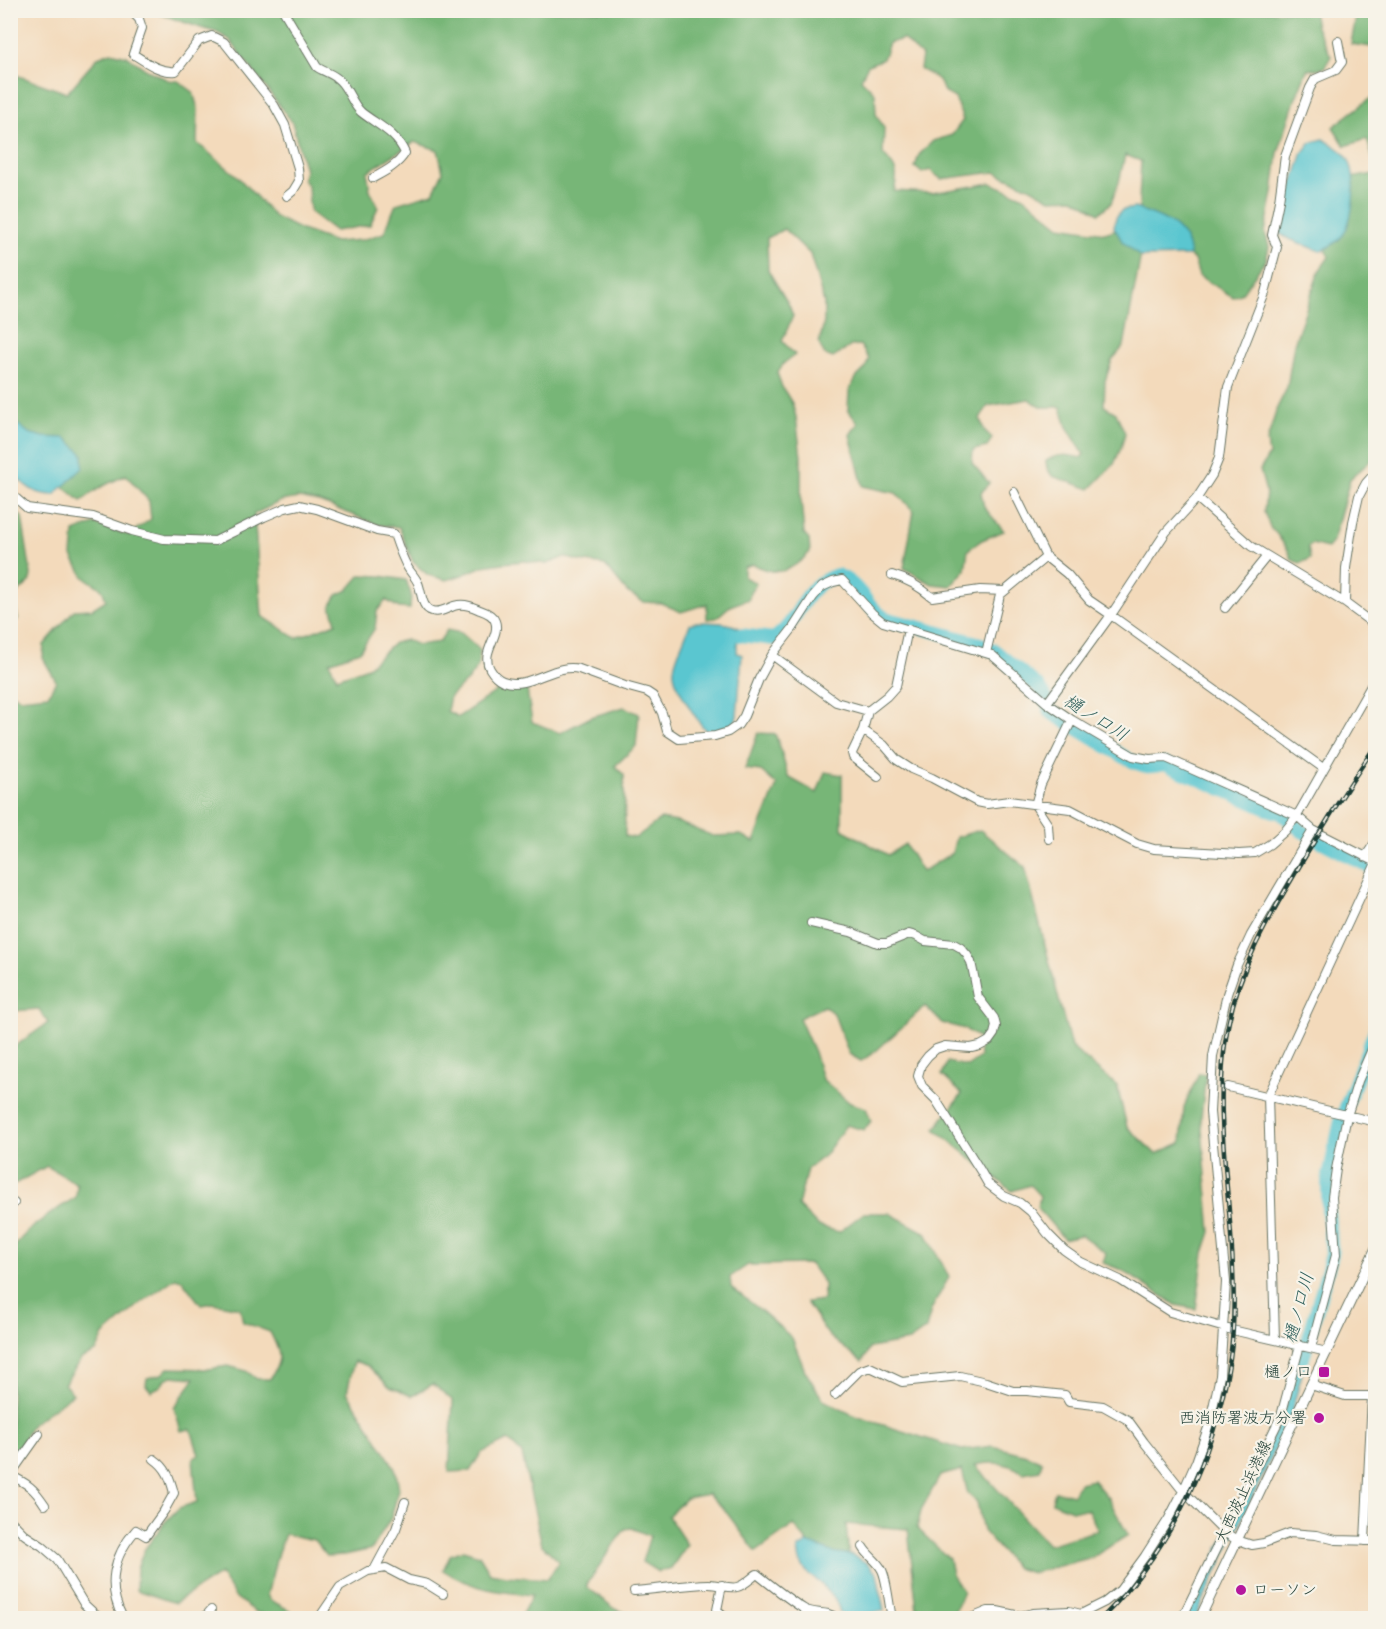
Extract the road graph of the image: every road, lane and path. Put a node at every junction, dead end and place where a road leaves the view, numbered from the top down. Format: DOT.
graph roads {
  1 [pos="15,10"];
  2 [pos="130,10"];
  3 [pos="283,10"];
  4 [pos="10,16"];
  5 [pos="1338,41"];
  6 [pos="373,178"];
  7 [pos="287,196"];
  8 [pos="1376,472"];
  9 [pos="1014,492"];
  10 [pos="10,493"];
  11 [pos="1197,498"];
  12 [pos="1267,556"];
  13 [pos="1046,557"];
  14 [pos="892,575"];
  15 [pos="1004,591"];
  16 [pos="1344,603"];
  17 [pos="1225,608"];
  18 [pos="1111,615"];
  19 [pos="1376,626"];
  20 [pos="908,630"];
  21 [pos="986,653"];
  22 [pos="772,655"];
  23 [pos="1376,677"];
  24 [pos="1047,703"];
  25 [pos="868,711"];
  26 [pos="1072,720"];
  27 [pos="863,730"];
  28 [pos="1323,768"];
  29 [pos="879,777"];
  30 [pos="1035,805"];
  31 [pos="1297,816"];
  32 [pos="1313,830"];
  33 [pos="1049,839"];
  34 [pos="1376,841"];
  35 [pos="1365,857"];
  36 [pos="1376,863"];
  37 [pos="811,922"];
  38 [pos="1376,1040"];
  39 [pos="1228,1087"];
  40 [pos="1268,1096"];
  41 [pos="1347,1116"];
  42 [pos="1376,1122"];
  43 [pos="1376,1248"];
  44 [pos="1223,1327"];
  45 [pos="1275,1339"];
  46 [pos="1300,1345"];
  47 [pos="1311,1348"];
  48 [pos="1327,1352"];
  49 [pos="1311,1385"];
  50 [pos="834,1395"];
  51 [pos="1374,1396"];
  52 [pos="39,1434"];
  53 [pos="153,1459"];
  54 [pos="10,1475"];
  55 [pos="1183,1491"];
  56 [pos="405,1502"];
  57 [pos="45,1505"];
  58 [pos="10,1520"];
  59 [pos="1224,1532"];
  60 [pos="1238,1539"];
  61 [pos="1376,1541"];
  62 [pos="1365,1542"];
  63 [pos="862,1547"];
  64 [pos="374,1570"];
  65 [pos="722,1585"];
  66 [pos="634,1591"];
  67 [pos="444,1594"];
  68 [pos="211,1610"];
  69 [pos="1082,1616"];
  70 [pos="99,1618"];
  71 [pos="123,1618"];
  72 [pos="204,1618"];
  73 [pos="319,1618"];
  74 [pos="727,1618"];
  75 [pos="836,1618"];
  76 [pos="892,1618"];
  77 [pos="971,1618"];
  78 [pos="1182,1618"];
  79 [pos="1200,1618"];
  1 -- 4 [label="street"];
  2 -- 7 [label="street"];
  3 -- 6 [label="street"];
  5 -- 11 [label="street"];
  8 -- 16 [label="street"];
  9 -- 13 [label="street"];
  10 -- 22 [label="street"];
  11 -- 12 [label="street"];
  11 -- 18 [label="street"];
  12 -- 16 [label="street"];
  12 -- 17 [label="street"];
  13 -- 15 [label="street"];
  13 -- 18 [label="street"];
  14 -- 15 [label="street"];
  15 -- 21 [label="street"];
  16 -- 19 [label="street"];
  18 -- 24 [label="street"];
  18 -- 28 [label="street"];
  20 -- 21 [label="street"];
  20 -- 22 [label="street"];
  20 -- 25 [label="street"];
  21 -- 24 [label="street"];
  22 -- 25 [label="street"];
  23 -- 28 [label="street"];
  24 -- 26 [label="street"];
  25 -- 27 [label="street"];
  26 -- 30 [label="street"];
  26 -- 31 [label="street"];
  27 -- 29 [label="street"];
  27 -- 30 [label="street"];
  28 -- 31 [label="street"];
  30 -- 31 [label="street"];
  30 -- 33 [label="street"];
  31 -- 32 [label="street"];
  32 -- 35 [label="street"];
  32 -- 44 [label="street"];
  34 -- 35 [label="street"];
  35 -- 36 [label="street"];
  36 -- 40 [label="street"];
  37 -- 44 [label="street"];
  38 -- 41 [label="street"];
  39 -- 40 [label="street"];
  40 -- 41 [label="street"];
  40 -- 45 [label="street"];
  41 -- 42 [label="street"];
  41 -- 47 [label="street"];
  43 -- 48 [label="main road, 大西波止浜港線"];
  44 -- 45 [label="street"];
  44 -- 55 [label="street"];
  45 -- 46 [label="street"];
  46 -- 47 [label="street"];
  46 -- 59 [label="street"];
  47 -- 48 [label="street"];
  48 -- 49 [label="main road, 大西波止浜港線"];
  49 -- 51 [label="street"];
  49 -- 60 [label="main road, 大西波止浜港線"];
  50 -- 55 [label="street"];
  51 -- 62 [label="street"];
  52 -- 54 [label="street"];
  53 -- 71 [label="street"];
  54 -- 57 [label="street"];
  55 -- 59 [label="street"];
  55 -- 69 [label="street"];
  56 -- 64 [label="street"];
  58 -- 70 [label="street"];
  59 -- 60 [label="street"];
  59 -- 78 [label="street"];
  60 -- 62 [label="street"];
  60 -- 79 [label="main road, 大西波止浜港線"];
  61 -- 62 [label="street"];
  63 -- 76 [label="street"];
  64 -- 67 [label="street"];
  64 -- 73 [label="street"];
  65 -- 66 [label="street"];
  65 -- 74 [label="street"];
  65 -- 75 [label="street"];
  68 -- 72 [label="street"];
  69 -- 77 [label="street"];
}
